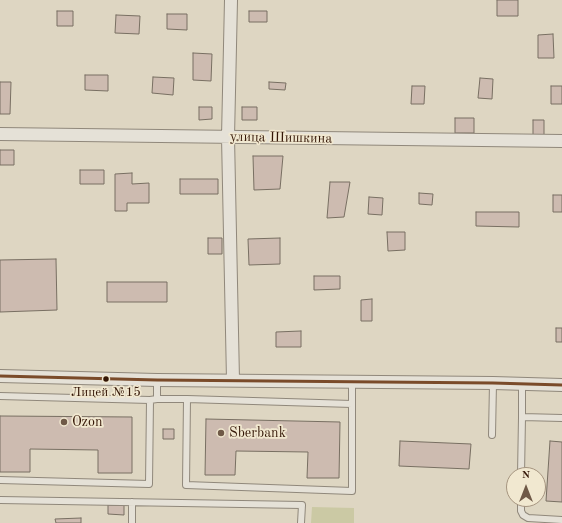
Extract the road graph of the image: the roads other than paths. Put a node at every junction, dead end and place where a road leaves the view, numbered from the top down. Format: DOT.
graph roads {
  1 [pos="231,0"];
  2 [pos="0,134"];
  3 [pos="228,137"];
  4 [pos="562,141"];
  5 [pos="0,376"];
  6 [pos="158,380"];
  7 [pos="233,380"];
  8 [pos="352,382"];
  9 [pos="493,383"];
  10 [pos="522,384"];
  11 [pos="562,385"];
  12 [pos="0,396"];
  13 [pos="157,399"];
  14 [pos="187,399"];
  15 [pos="150,400"];
  16 [pos="352,404"];
  17 [pos="522,417"];
  18 [pos="562,418"];
  19 [pos="492,435"];
  20 [pos="521,467"];
  21 [pos="0,480"];
  22 [pos="0,500"];
  23 [pos="132,502"];
  24 [pos="521,507"];
  25 [pos="562,520"];
  26 [pos="132,523"];
  27 [pos="301,523"];
  1 -- 3 [label="street"];
  2 -- 3 [label="street, улица Шишкина"];
  3 -- 4 [label="street, улица Шишкина"];
  3 -- 7 [label="street"];
  5 -- 6 [label="street"];
  6 -- 7 [label="street"];
  6 -- 13 [label="lane"];
  7 -- 8 [label="street"];
  8 -- 9 [label="street"];
  8 -- 16 [label="lane"];
  9 -- 10 [label="street"];
  9 -- 19 [label="lane"];
  10 -- 11 [label="street"];
  10 -- 17 [label="lane"];
  12 -- 15 [label="lane"];
  13 -- 14 [label="lane"];
  13 -- 15 [label="lane"];
  14 -- 16 [label="lane"];
  14 -- 16 [label="lane"];
  15 -- 21 [label="lane"];
  17 -- 18 [label="lane"];
  17 -- 20 [label="lane"];
  22 -- 23 [label="lane"];
  23 -- 26 [label="lane"];
  23 -- 27 [label="lane"];
  24 -- 25 [label="lane"];
}
